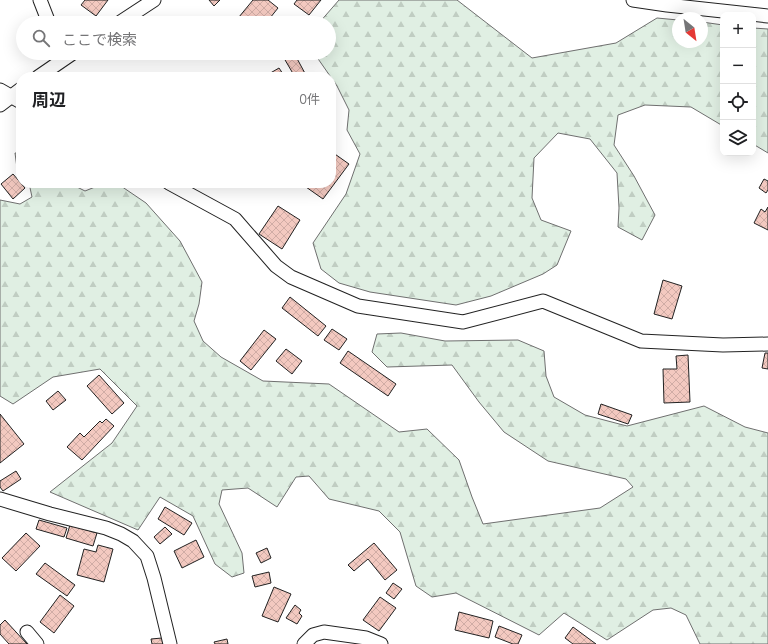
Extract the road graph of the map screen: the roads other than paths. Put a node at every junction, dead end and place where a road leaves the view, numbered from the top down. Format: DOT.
graph roads {
  1 [pos="40,0"];
  2 [pos="154,0"];
  3 [pos="633,0"];
  4 [pos="46,16"];
  5 [pos="130,16"];
  6 [pos="768,16"];
  7 [pos="60,60"];
  8 [pos="44,72"];
  9 [pos="178,188"];
  10 [pos="768,344"];
  11 [pos="0,499"];
  12 [pos="27,632"];
  13 [pos="37,644"];
  14 [pos="170,644"];
  15 [pos="304,644"];
  16 [pos="381,644"];
  1 -- 4 [label="street"];
  2 -- 5 [label="street"];
  3 -- 6 [label="street"];
  7 -- 8 [label="street"];
  9 -- 10 [label="street"];
  11 -- 14 [label="street"];
  12 -- 13 [label="street"];
  15 -- 16 [label="street"];
}
